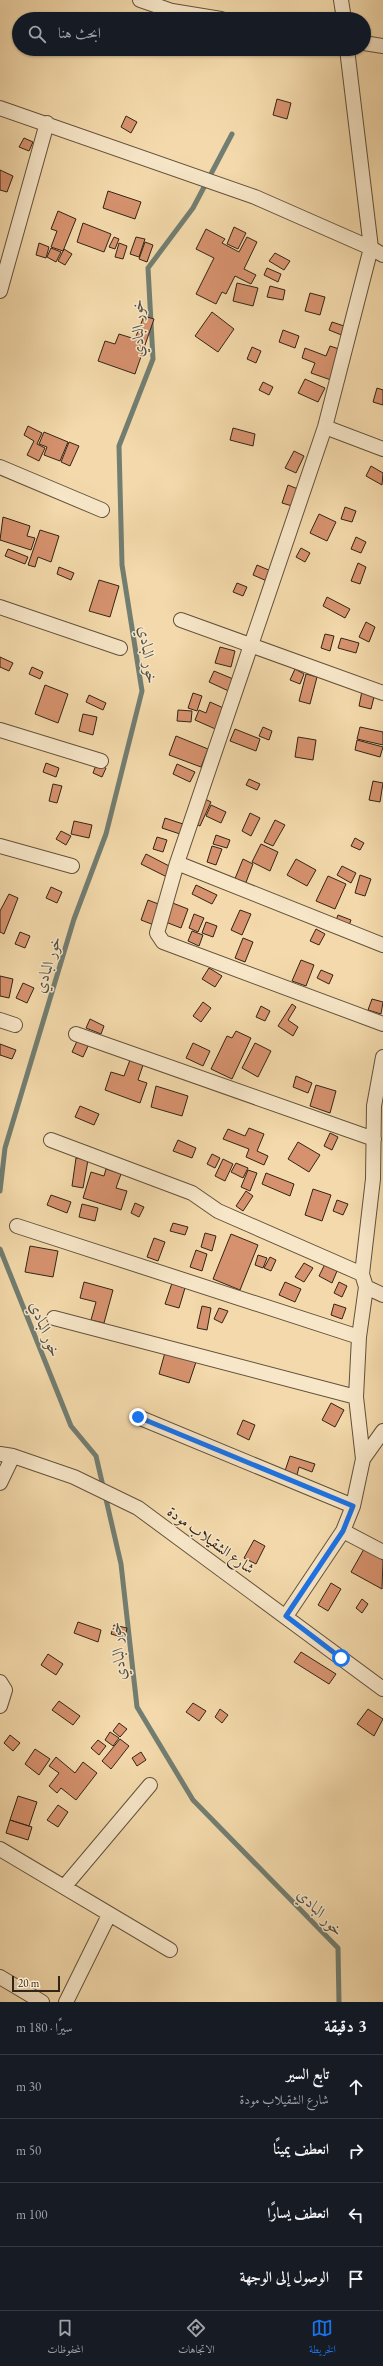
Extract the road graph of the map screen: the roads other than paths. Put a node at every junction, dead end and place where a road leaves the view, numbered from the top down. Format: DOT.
graph roads {
  1 [pos="140,0"];
  2 [pos="341,0"];
  3 [pos="174,6"];
  4 [pos="196,12"];
  5 [pos="343,12"];
  6 [pos="371,43"];
  7 [pos="383,46"];
  8 [pos="349,56"];
  9 [pos="0,108"];
  10 [pos="47,123"];
  11 [pos="377,251"];
  12 [pos="0,291"];
  13 [pos="325,427"];
  14 [pos="383,449"];
  15 [pos="0,467"];
  16 [pos="102,510"];
  17 [pos="0,607"];
  18 [pos="181,620"];
  19 [pos="250,646"];
  20 [pos="120,648"];
  21 [pos="383,694"];
  22 [pos="0,730"];
  23 [pos="100,761"];
  24 [pos="0,846"];
  25 [pos="177,863"];
  26 [pos="72,866"];
  27 [pos="383,945"];
  28 [pos="0,1020"];
  29 [pos="383,1024"];
  30 [pos="15,1025"];
  31 [pos="76,1034"];
  32 [pos="383,1057"];
  33 [pos="51,1140"];
  34 [pos="374,1140"];
  35 [pos="17,1226"];
  36 [pos="364,1281"];
  37 [pos="383,1295"];
  38 [pos="54,1318"];
  39 [pos="359,1337"];
  40 [pos="356,1397"];
  41 [pos="138,1417"];
  42 [pos="383,1431"];
  43 [pos="6,1455"];
  44 [pos="363,1459"];
  45 [pos="0,1483"];
  46 [pos="353,1506"];
  47 [pos="343,1531"];
  48 [pos="383,1552"];
  49 [pos="286,1616"];
  50 [pos="0,1682"];
  51 [pos="383,1689"];
  52 [pos="0,1706"];
  53 [pos="150,1786"];
  54 [pos="0,1849"];
  55 [pos="64,1887"];
  56 [pos="109,1915"];
  57 [pos="170,1950"];
  58 [pos="0,1977"];
  59 [pos="42,2002"];
  60 [pos="66,2002"];
  1 -- 3 [label="street"];
  2 -- 5 [label="street"];
  3 -- 4 [label="street"];
  6 -- 7 [label="street"];
  8 -- 11 [label="street"];
  9 -- 10 [label="street"];
  10 -- 11 [label="street"];
  10 -- 12 [label="street"];
  11 -- 13 [label="street"];
  13 -- 14 [label="street"];
  13 -- 19 [label="street"];
  15 -- 16 [label="street"];
  17 -- 20 [label="street"];
  18 -- 19 [label="street"];
  19 -- 21 [label="street"];
  19 -- 25 [label="street"];
  22 -- 23 [label="street"];
  24 -- 26 [label="street"];
  25 -- 27 [label="street"];
  25 -- 29 [label="street"];
  28 -- 30 [label="street"];
  31 -- 34 [label="street"];
  32 -- 34 [label="street"];
  33 -- 36 [label="street"];
  34 -- 36 [label="street"];
  35 -- 39 [label="street"];
  36 -- 37 [label="street"];
  36 -- 39 [label="street"];
  38 -- 40 [label="street"];
  39 -- 40 [label="street"];
  40 -- 44 [label="street"];
  41 -- 46 [label="street"];
  42 -- 44 [label="street"];
  43 -- 45 [label="street"];
  43 -- 49 [label="street, شارع الشقيلاب مودة"];
  44 -- 46 [label="street"];
  46 -- 47 [label="street"];
  47 -- 48 [label="street"];
  47 -- 49 [label="street"];
  49 -- 51 [label="street, شارع الشقيلاب مودة"];
  50 -- 52 [label="street"];
  53 -- 55 [label="street"];
  54 -- 55 [label="street"];
  55 -- 56 [label="street"];
  56 -- 57 [label="street"];
  56 -- 60 [label="street"];
  58 -- 59 [label="street"];
}
